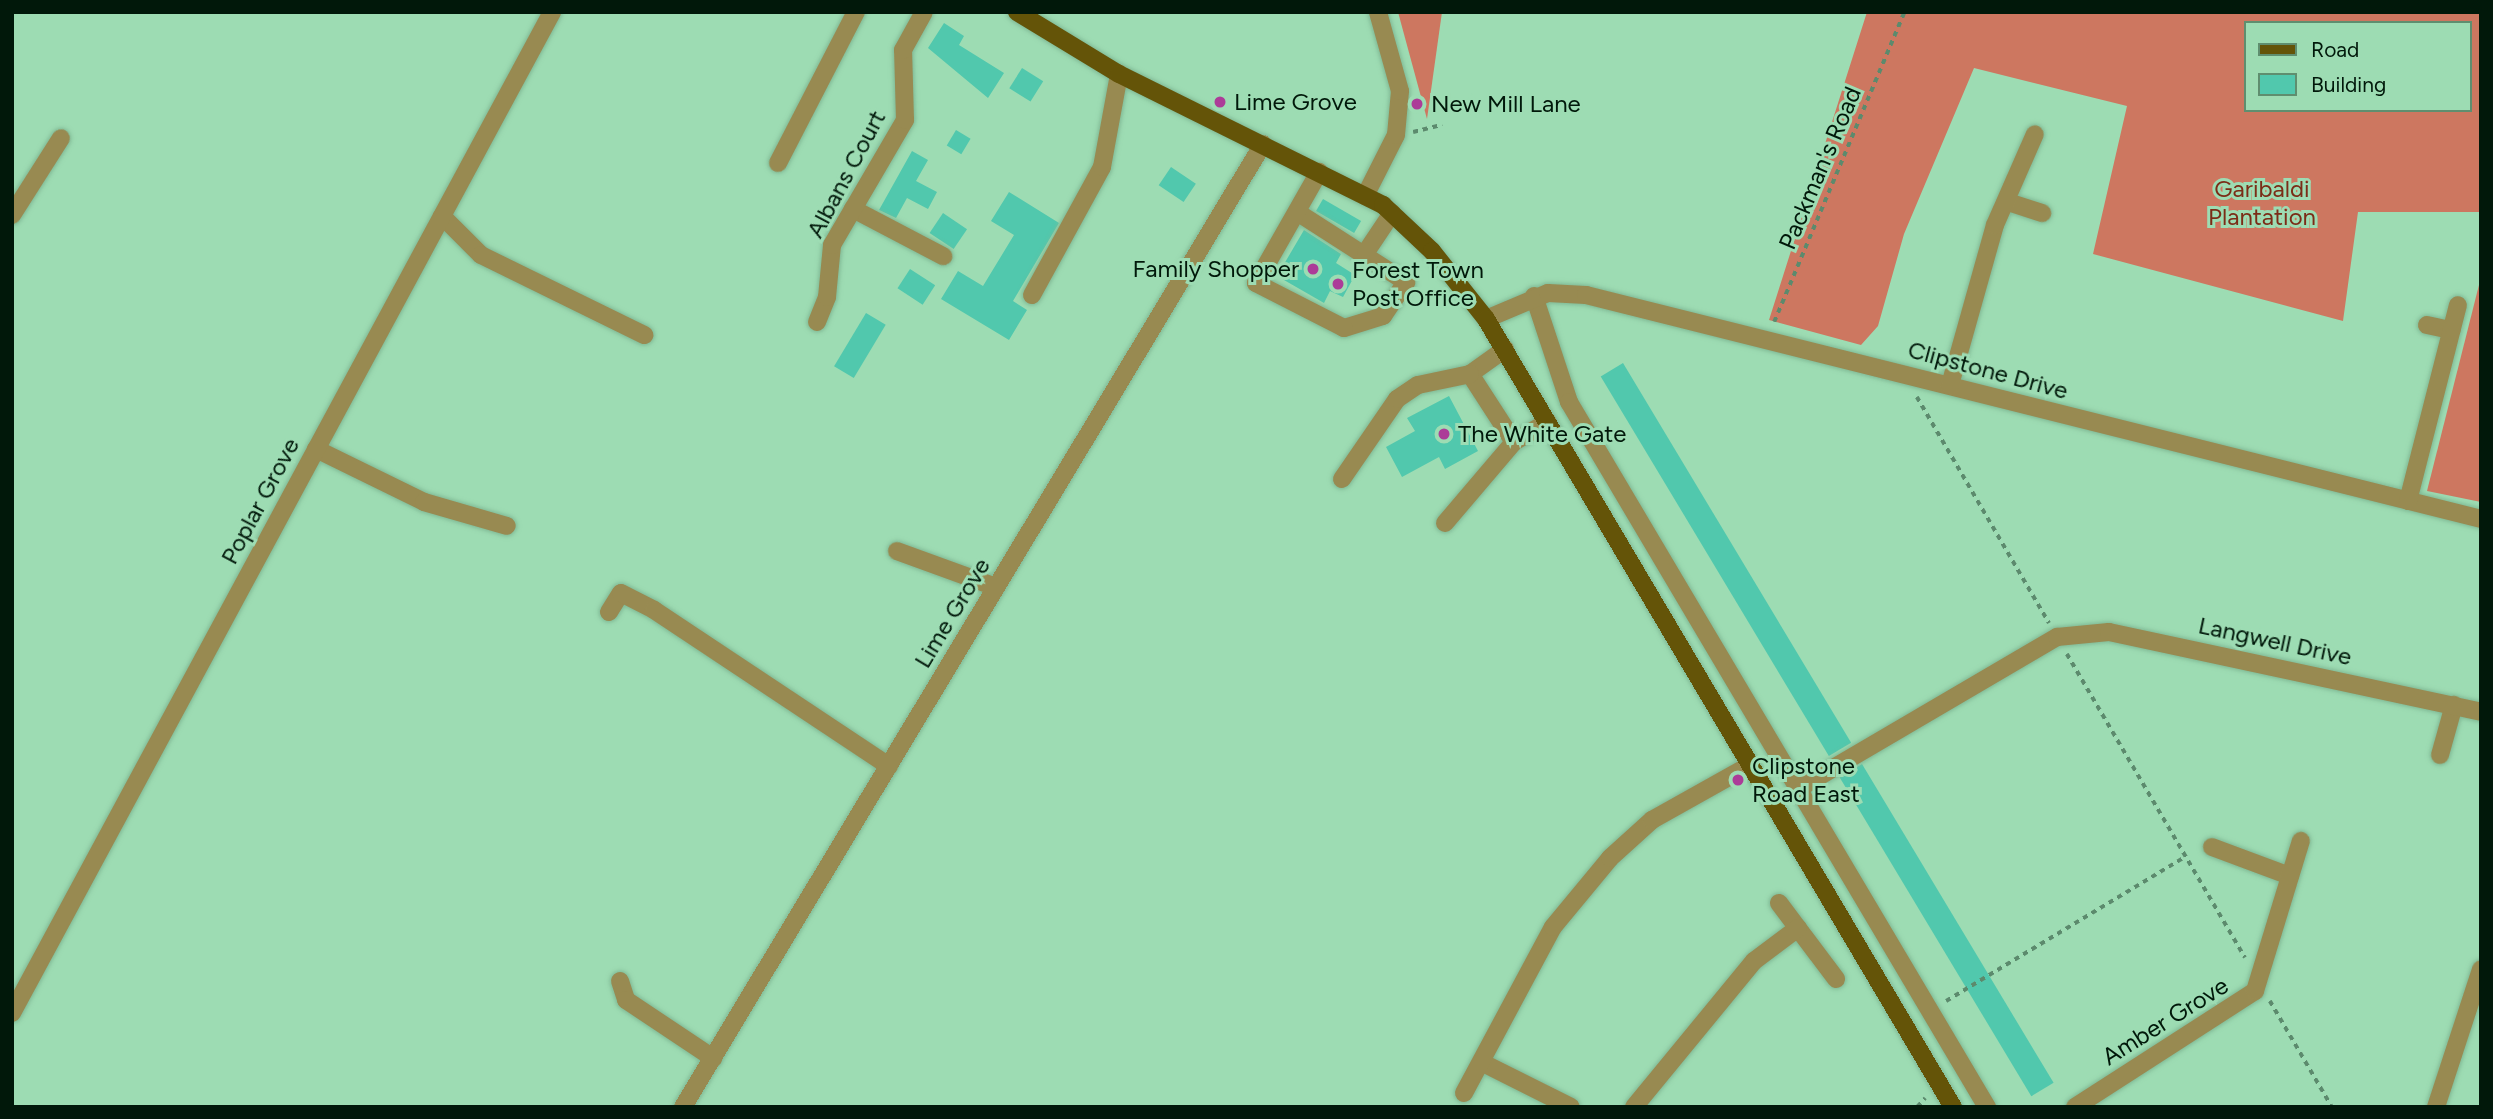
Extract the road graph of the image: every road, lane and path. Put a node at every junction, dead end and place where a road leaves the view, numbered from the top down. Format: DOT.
graph roads {
  1 [pos="552,12"];
  2 [pos="856,12"];
  3 [pos="924,12"];
  4 [pos="1017,12"];
  5 [pos="1378,12"];
  6 [pos="1904,12"];
  7 [pos="1119,74"];
  8 [pos="1442,125"];
  9 [pos="1397,130"];
  10 [pos="2035,134"];
  11 [pos="61,138"];
  12 [pos="1263,144"];
  13 [pos="778,163"];
  14 [pos="1319,173"];
  15 [pos="1364,196"];
  16 [pos="2008,202"];
  17 [pos="853,209"];
  18 [pos="1297,212"];
  19 [pos="1392,213"];
  20 [pos="2042,213"];
  21 [pos="12,215"];
  22 [pos="442,216"];
  23 [pos="1366,252"];
  24 [pos="943,256"];
  25 [pos="1032,295"];
  26 [pos="1534,296"];
  27 [pos="2458,304"];
  28 [pos="1486,319"];
  29 [pos="817,322"];
  30 [pos="2427,325"];
  31 [pos="2451,330"];
  32 [pos="643,335"];
  33 [pos="1770,338"];
  34 [pos="1505,349"];
  35 [pos="1470,374"];
  36 [pos="1903,374"];
  37 [pos="1950,386"];
  38 [pos="1547,422"];
  39 [pos="1514,442"];
  40 [pos="316,449"];
  41 [pos="1342,479"];
  42 [pos="2408,501"];
  43 [pos="2481,519"];
  44 [pos="1445,523"];
  45 [pos="507,526"];
  46 [pos="897,551"];
  47 [pos="996,587"];
  48 [pos="609,612"];
  49 [pos="2057,637"];
  50 [pos="2455,705"];
  51 [pos="2481,712"];
  52 [pos="2440,755"];
  53 [pos="1750,765"];
  54 [pos="889,766"];
  55 [pos="1796,790"];
  56 [pos="2301,841"];
  57 [pos="2212,846"];
  58 [pos="2185,857"];
  59 [pos="2291,876"];
  60 [pos="1779,903"];
  61 [pos="1798,928"];
  62 [pos="2481,969"];
  63 [pos="1836,979"];
  64 [pos="620,981"];
  65 [pos="2259,982"];
  66 [pos="1929,1012"];
  67 [pos="12,1013"];
  68 [pos="713,1058"];
  69 [pos="1483,1063"];
  70 [pos="1464,1093"];
  71 [pos="683,1107"];
  72 [pos="1571,1107"];
  73 [pos="1634,1107"];
  74 [pos="1953,1107"];
  75 [pos="1987,1107"];
  76 [pos="2075,1107"];
  77 [pos="2332,1107"];
  78 [pos="2436,1107"];
  1 -- 22 [label="street, Poplar Grove"];
  2 -- 13 [label="street"];
  3 -- 17 [label="street, Albans Court"];
  4 -- 7 [label="main road"];
  5 -- 9 [label="street"];
  6 -- 33 [label="path, Packman's Road"];
  7 -- 12 [label="main road"];
  7 -- 25 [label="street"];
  8 -- 9 [label="path"];
  9 -- 15 [label="street"];
  10 -- 16 [label="street"];
  11 -- 21 [label="street"];
  12 -- 14 [label="main road"];
  12 -- 47 [label="street, Lime Grove"];
  14 -- 15 [label="main road"];
  14 -- 18 [label="street"];
  15 -- 19 [label="main road"];
  16 -- 20 [label="street"];
  16 -- 37 [label="street"];
  17 -- 24 [label="street"];
  17 -- 29 [label="street, Albans Court"];
  18 -- 23 [label="street"];
  18 -- 23 [label="street"];
  19 -- 23 [label="street"];
  19 -- 28 [label="main road"];
  22 -- 32 [label="street"];
  22 -- 40 [label="street, Poplar Grove"];
  26 -- 28 [label="street, Clipstone Drive"];
  26 -- 33 [label="street, Clipstone Drive"];
  26 -- 55 [label="street"];
  27 -- 31 [label="street"];
  28 -- 34 [label="main road"];
  30 -- 31 [label="street"];
  31 -- 42 [label="street"];
  33 -- 36 [label="street, Clipstone Drive"];
  34 -- 35 [label="street"];
  34 -- 38 [label="main road"];
  35 -- 39 [label="street"];
  35 -- 41 [label="street"];
  36 -- 37 [label="street, Clipstone Drive"];
  36 -- 49 [label="path"];
  37 -- 42 [label="street, Clipstone Drive"];
  38 -- 39 [label="street"];
  38 -- 53 [label="main road"];
  39 -- 44 [label="street"];
  40 -- 45 [label="street"];
  40 -- 67 [label="street, Poplar Grove"];
  42 -- 43 [label="street, Clipstone Drive"];
  46 -- 47 [label="street"];
  47 -- 54 [label="street, Lime Grove"];
  48 -- 54 [label="street"];
  49 -- 50 [label="street, Langwell Drive"];
  49 -- 55 [label="street"];
  49 -- 58 [label="path"];
  50 -- 51 [label="street, Langwell Drive"];
  50 -- 52 [label="street"];
  53 -- 69 [label="street"];
  53 -- 74 [label="main road"];
  54 -- 68 [label="street, Lime Grove"];
  55 -- 66 [label="street"];
  56 -- 59 [label="street, Amber Grove"];
  57 -- 59 [label="street"];
  58 -- 65 [label="path"];
  58 -- 66 [label="path"];
  59 -- 65 [label="street, Amber Grove"];
  60 -- 61 [label="street"];
  61 -- 63 [label="street"];
  61 -- 73 [label="street"];
  62 -- 78 [label="street"];
  64 -- 68 [label="street"];
  65 -- 76 [label="street, Amber Grove"];
  65 -- 77 [label="path"];
  66 -- 75 [label="street"];
  68 -- 71 [label="street, Lime Grove"];
  69 -- 70 [label="street"];
  69 -- 72 [label="street"];
}
